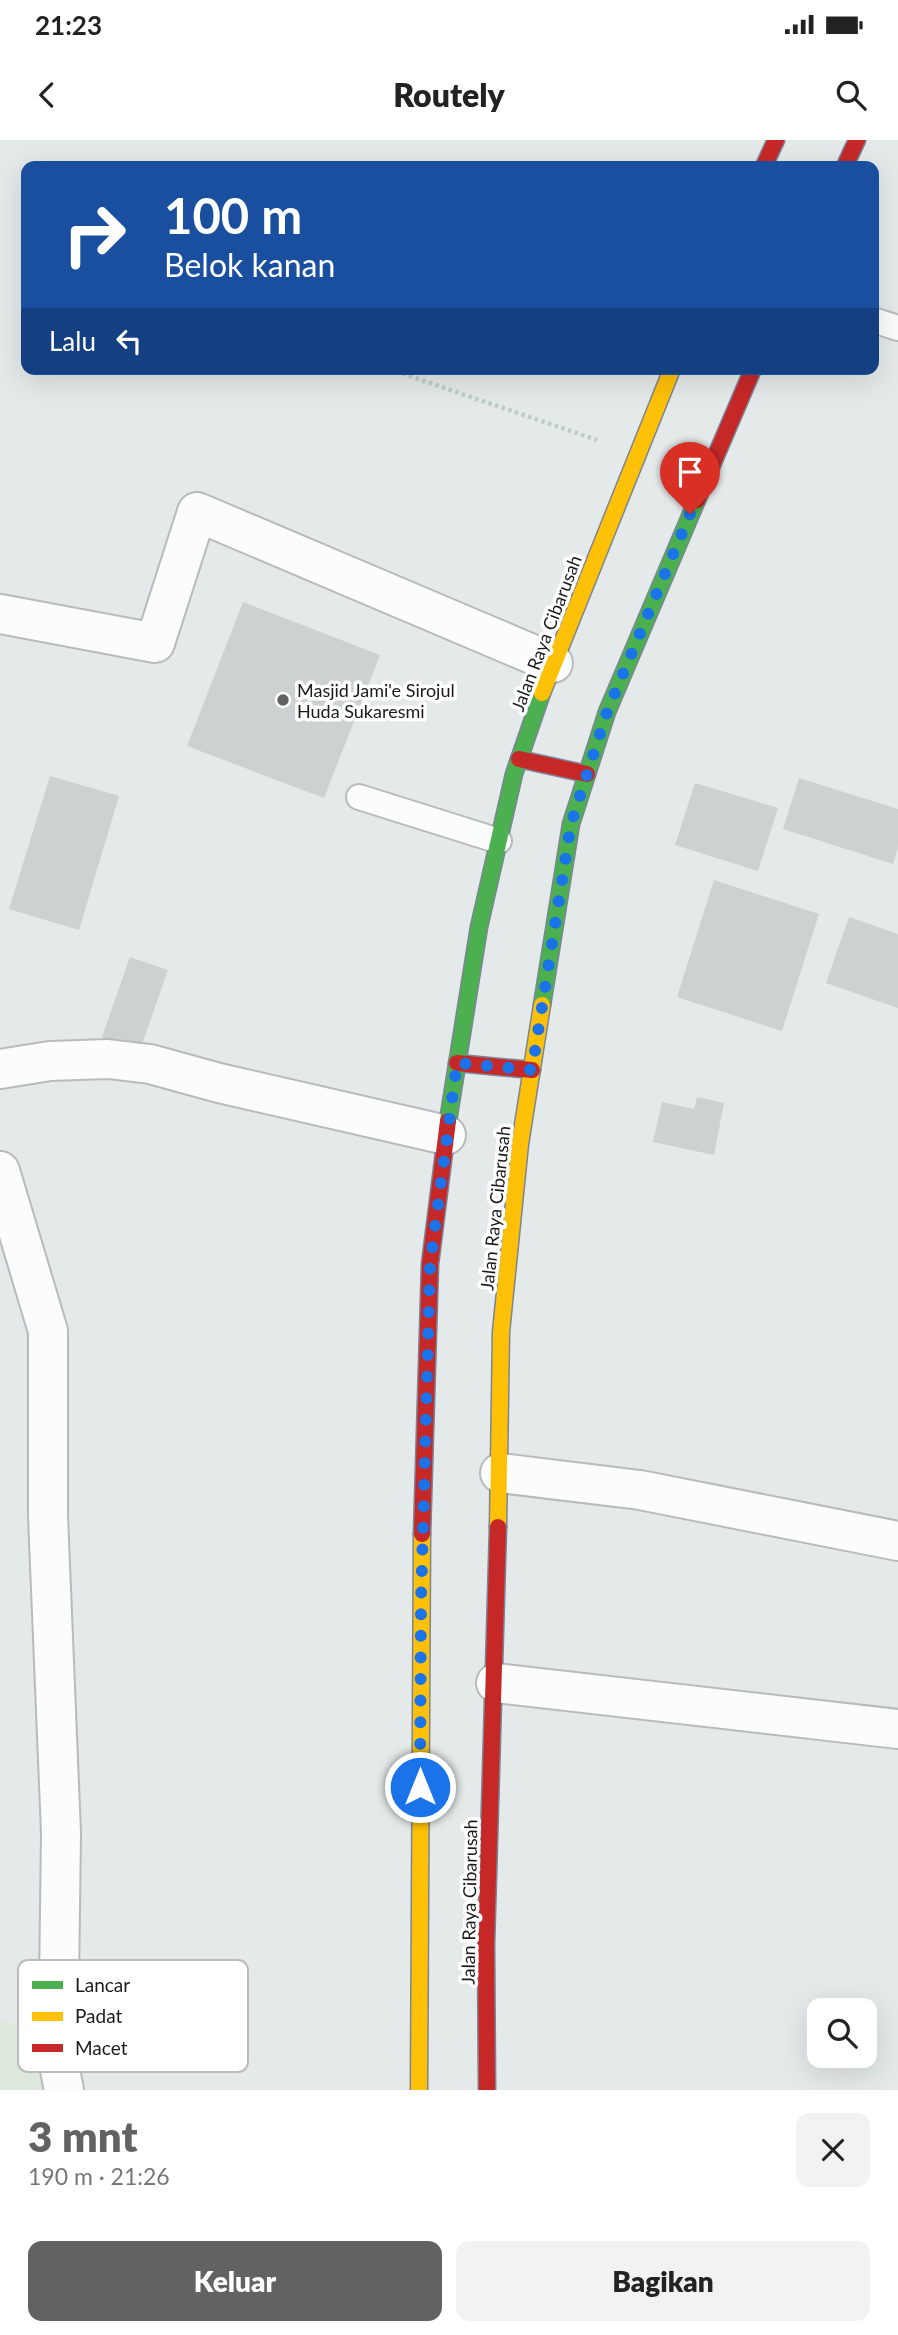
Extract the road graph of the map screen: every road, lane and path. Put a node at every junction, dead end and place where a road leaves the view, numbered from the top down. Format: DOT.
graph roads {
  1 [pos="776,140"];
  2 [pos="857,140"];
  3 [pos="766,161"];
  4 [pos="847,161"];
  5 [pos="879,322"];
  6 [pos="898,328"];
  7 [pos="407,375"];
  8 [pos="670,375"];
  9 [pos="750,375"];
  10 [pos="637,454"];
  11 [pos="0,614"];
  12 [pos="553,663"];
  13 [pos="519,759"];
  14 [pos="587,774"];
  15 [pos="359,797"];
  16 [pos="499,841"];
  17 [pos="457,1063"];
  18 [pos="0,1069"];
  19 [pos="532,1070"];
  20 [pos="446,1136"];
  21 [pos="0,1171"];
  22 [pos="500,1473"];
  23 [pos="898,1541"];
  24 [pos="496,1684"];
  25 [pos="898,1728"];
  26 [pos="59,1960"];
  27 [pos="60,2072"];
  28 [pos="64,2090"];
  29 [pos="419,2090"];
  30 [pos="486,2090"];
  1 -- 3 [label="street"];
  2 -- 4 [label="street"];
  5 -- 6 [label="lane"];
  7 -- 10 [label="path"];
  8 -- 10 [label="street, Jalan Raya Cibarusah"];
  9 -- 14 [label="street, Jalan Raya Cibarusah"];
  10 -- 12 [label="street, Jalan Raya Cibarusah"];
  11 -- 12 [label="street"];
  12 -- 13 [label="street, Jalan Raya Cibarusah"];
  13 -- 14 [label="street"];
  13 -- 16 [label="street, Jalan Raya Cibarusah"];
  14 -- 19 [label="street, Jalan Raya Cibarusah"];
  15 -- 16 [label="lane"];
  16 -- 17 [label="street, Jalan Raya Cibarusah"];
  17 -- 19 [label="street"];
  17 -- 20 [label="street, Jalan Raya Cibarusah"];
  18 -- 20 [label="street"];
  19 -- 22 [label="street, Jalan Raya Cibarusah"];
  20 -- 29 [label="street, Jalan Raya Cibarusah"];
  21 -- 26 [label="street"];
  22 -- 23 [label="street"];
  22 -- 24 [label="street, Jalan Raya Cibarusah"];
  24 -- 25 [label="street"];
  24 -- 30 [label="street, Jalan Raya Cibarusah"];
  27 -- 28 [label="street"];
}
